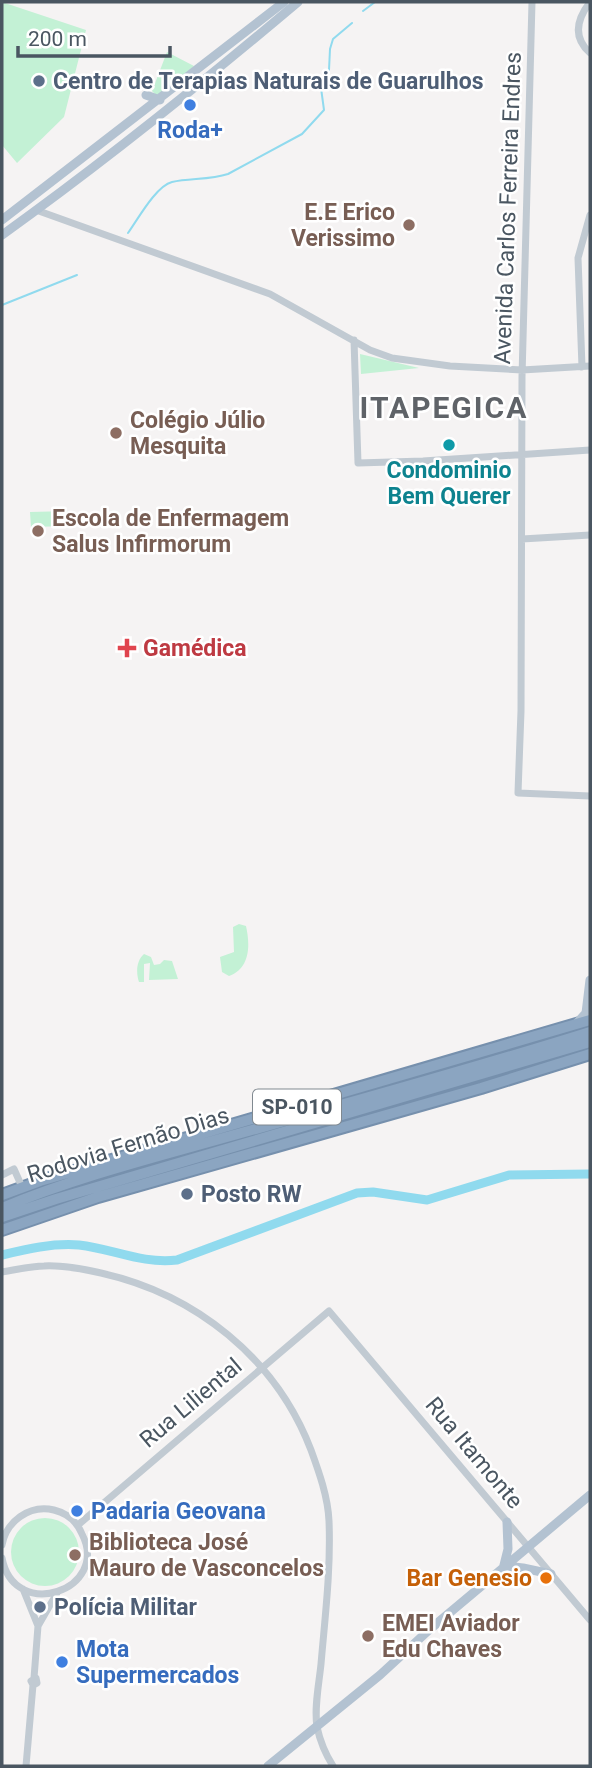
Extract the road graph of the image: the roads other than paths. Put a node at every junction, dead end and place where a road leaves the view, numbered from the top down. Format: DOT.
graph roads {
  1 [pos="284,2"];
  2 [pos="298,2"];
  3 [pos="532,2"];
  4 [pos="590,2"];
  5 [pos="590,52"];
  6 [pos="146,95"];
  7 [pos="160,100"];
  8 [pos="36,210"];
  9 [pos="590,215"];
  10 [pos="2,220"];
  11 [pos="88,227"];
  12 [pos="104,234"];
  13 [pos="2,235"];
  14 [pos="354,340"];
  15 [pos="586,366"];
  16 [pos="523,370"];
  17 [pos="590,450"];
  18 [pos="522,453"];
  19 [pos="590,535"];
  20 [pos="522,539"];
  21 [pos="590,796"];
  22 [pos="590,980"];
  23 [pos="590,1020"];
  24 [pos="571,1026"];
  25 [pos="590,1032"];
  26 [pos="590,1042"];
  27 [pos="590,1054"];
  28 [pos="516,1065"];
  29 [pos="481,1088"];
  30 [pos="2,1175"];
  31 [pos="22,1187"];
  32 [pos="2,1195"];
  33 [pos="2,1208"];
  34 [pos="2,1217"];
  35 [pos="2,1230"];
  36 [pos="2,1272"];
  37 [pos="329,1311"];
  38 [pos="262,1368"];
  39 [pos="590,1495"];
  40 [pos="507,1522"];
  41 [pos="78,1525"];
  42 [pos="4,1534"];
  43 [pos="2,1545"];
  44 [pos="528,1547"];
  45 [pos="2,1562"];
  46 [pos="504,1568"];
  47 [pos="551,1574"];
  48 [pos="23,1589"];
  49 [pos="57,1593"];
  50 [pos="590,1620"];
  51 [pos="38,1626"];
  52 [pos="317,1726"];
  53 [pos="26,1766"];
  54 [pos="268,1766"];
  55 [pos="333,1766"];
  1 -- 7 [label="main road"];
  2 -- 8 [label="main road"];
  3 -- 16 [label="street, Avenida Carlos Ferreira Endres"];
  4 -- 5 [label="street"];
  6 -- 7 [label="main road"];
  7 -- 10 [label="main road"];
  8 -- 11 [label="street"];
  8 -- 13 [label="main road"];
  9 -- 15 [label="street"];
  11 -- 12 [label="street"];
  11 -- 12 [label="street"];
  12 -- 14 [label="street"];
  14 -- 16 [label="street"];
  14 -- 18 [label="street"];
  15 -- 16 [label="street"];
  16 -- 18 [label="street, Avenida Carlos Ferreira Endres"];
  17 -- 18 [label="street"];
  18 -- 20 [label="street, Avenida Carlos Ferreira Endres"];
  19 -- 20 [label="street"];
  20 -- 21 [label="street, Avenida Carlos Ferreira Endres"];
  22 -- 24 [label="main road"];
  23 -- 24 [label="highway, SP-010"];
  24 -- 31 [label="highway, SP-010"];
  25 -- 33 [label="highway, Rodovia Fernão Dias / SP-010"];
  26 -- 28 [label="highway, Rodovia Fernão Dias / SP-010"];
  27 -- 29 [label="highway, SP-010"];
  28 -- 29 [label="highway"];
  28 -- 34 [label="highway, Rodovia Fernão Dias / SP-010"];
  29 -- 35 [label="highway, SP-010"];
  30 -- 31 [label="street"];
  31 -- 32 [label="highway, SP-010"];
  36 -- 38 [label="street"];
  37 -- 38 [label="street, Rua Liliental"];
  37 -- 40 [label="street, Rua Itamonte"];
  38 -- 41 [label="street, Rua Liliental"];
  38 -- 52 [label="street"];
  39 -- 44 [label="main road"];
  40 -- 44 [label="street, Rua Itamonte"];
  40 -- 46 [label="main road"];
  41 -- 42 [label="street"];
  41 -- 49 [label="street"];
  42 -- 43 [label="street"];
  44 -- 46 [label="main road"];
  44 -- 47 [label="street, Rua Itamonte"];
  45 -- 48 [label="street"];
  46 -- 47 [label="main road"];
  46 -- 52 [label="main road"];
  47 -- 50 [label="street, Rua Itamonte"];
  48 -- 49 [label="street"];
  48 -- 51 [label="street"];
  49 -- 51 [label="street"];
  51 -- 53 [label="street"];
  52 -- 54 [label="main road"];
  52 -- 55 [label="street"];
}
